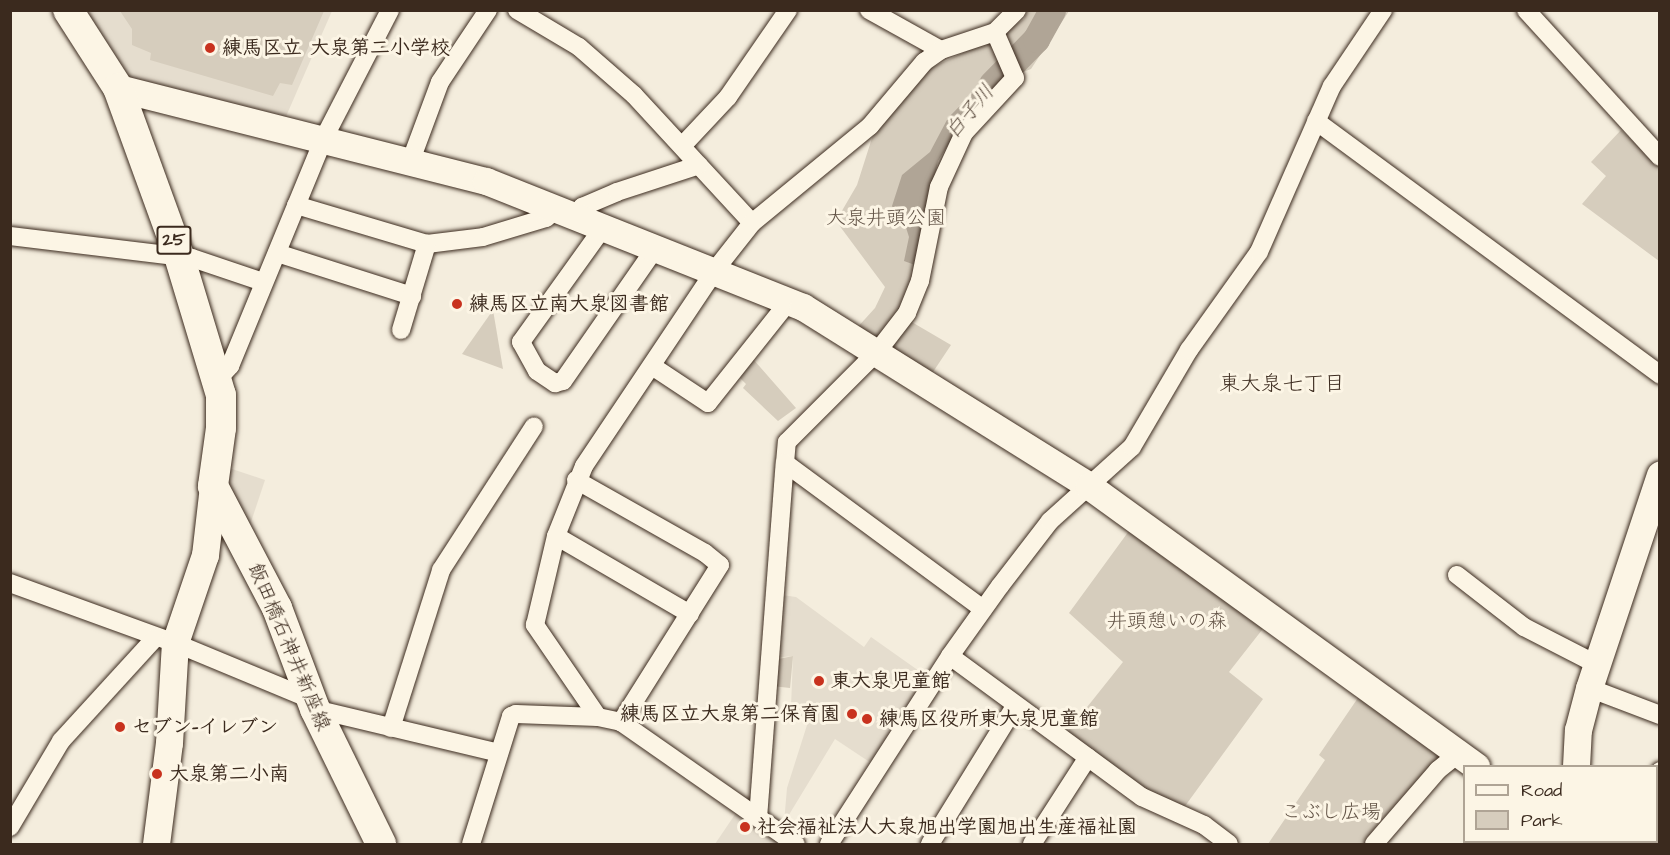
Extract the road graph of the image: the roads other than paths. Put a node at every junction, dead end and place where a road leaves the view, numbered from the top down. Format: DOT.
graph roads {
  1 [pos="69,10"];
  2 [pos="390,10"];
  3 [pos="488,10"];
  4 [pos="517,10"];
  5 [pos="788,10"];
  6 [pos="869,10"];
  7 [pos="1383,10"];
  8 [pos="1526,10"];
  9 [pos="1016,11"];
  10 [pos="995,32"];
  11 [pos="941,50"];
  12 [pos="118,88"];
  13 [pos="1316,121"];
  14 [pos="324,138"];
  15 [pos="683,145"];
  16 [pos="1659,157"];
  17 [pos="411,160"];
  18 [pos="699,165"];
  19 [pos="296,205"];
  20 [pos="568,211"];
  21 [pos="752,223"];
  22 [pos="605,225"];
  23 [pos="10,236"];
  24 [pos="427,244"];
  25 [pos="657,246"];
  26 [pos="277,253"];
  27 [pos="180,256"];
  28 [pos="715,270"];
  29 [pos="263,282"];
  30 [pos="412,296"];
  31 [pos="789,301"];
  32 [pos="401,330"];
  33 [pos="877,352"];
  34 [pos="652,366"];
  35 [pos="1659,375"];
  36 [pos="216,381"];
  37 [pos="534,426"];
  38 [pos="785,463"];
  39 [pos="1659,475"];
  40 [pos="576,480"];
  41 [pos="213,486"];
  42 [pos="1089,486"];
  43 [pos="556,536"];
  44 [pos="1457,575"];
  45 [pos="10,583"];
  46 [pos="982,609"];
  47 [pos="690,614"];
  48 [pos="165,640"];
  49 [pos="950,656"];
  50 [pos="1593,676"];
  51 [pos="312,704"];
  52 [pos="1016,705"];
  53 [pos="1659,715"];
  54 [pos="598,717"];
  55 [pos="621,722"];
  56 [pos="392,728"];
  57 [pos="499,753"];
  58 [pos="1088,757"];
  59 [pos="1467,760"];
  60 [pos="1576,765"];
  61 [pos="758,818"];
  62 [pos="10,827"];
  63 [pos="156,844"];
  64 [pos="381,844"];
  65 [pos="471,844"];
  66 [pos="796,844"];
  67 [pos="829,844"];
  68 [pos="930,844"];
  69 [pos="1032,844"];
  70 [pos="1229,844"];
  71 [pos="1374,844"];
  1 -- 12 [label="main road, 25"];
  2 -- 14 [label="street"];
  3 -- 17 [label="street"];
  4 -- 15 [label="street"];
  5 -- 15 [label="street"];
  6 -- 11 [label="street"];
  7 -- 13 [label="street"];
  8 -- 16 [label="street"];
  9 -- 10 [label="street"];
  10 -- 11 [label="street"];
  10 -- 33 [label="street"];
  11 -- 21 [label="street"];
  12 -- 14 [label="street"];
  12 -- 27 [label="main road, 25"];
  13 -- 35 [label="street"];
  13 -- 42 [label="street"];
  14 -- 17 [label="street"];
  14 -- 19 [label="street"];
  15 -- 18 [label="street"];
  17 -- 20 [label="street"];
  18 -- 20 [label="street"];
  18 -- 21 [label="street"];
  19 -- 24 [label="street"];
  19 -- 26 [label="street"];
  20 -- 22 [label="street"];
  20 -- 24 [label="street"];
  21 -- 28 [label="street"];
  22 -- 25 [label="street"];
  22 -- 25 [label="street"];
  23 -- 27 [label="street"];
  24 -- 30 [label="street"];
  25 -- 28 [label="street"];
  26 -- 29 [label="street"];
  26 -- 30 [label="street"];
  27 -- 29 [label="street"];
  27 -- 36 [label="main road, 25"];
  28 -- 31 [label="street"];
  28 -- 34 [label="street"];
  29 -- 36 [label="street"];
  30 -- 32 [label="street"];
  31 -- 33 [label="street"];
  31 -- 34 [label="street"];
  33 -- 38 [label="street"];
  33 -- 42 [label="street"];
  34 -- 40 [label="street"];
  36 -- 41 [label="main road, 25"];
  37 -- 56 [label="street"];
  38 -- 46 [label="street"];
  38 -- 61 [label="street"];
  39 -- 50 [label="street"];
  40 -- 43 [label="street"];
  40 -- 47 [label="street"];
  41 -- 48 [label="street"];
  41 -- 51 [label="main road, 飯田橋石神井新座線"];
  42 -- 46 [label="street"];
  42 -- 59 [label="street"];
  43 -- 47 [label="street"];
  43 -- 54 [label="street"];
  44 -- 50 [label="street"];
  45 -- 48 [label="street"];
  46 -- 49 [label="street"];
  47 -- 55 [label="street"];
  48 -- 51 [label="street"];
  48 -- 62 [label="street"];
  48 -- 63 [label="street"];
  49 -- 52 [label="street"];
  49 -- 67 [label="street"];
  50 -- 53 [label="street"];
  50 -- 60 [label="street"];
  51 -- 56 [label="street"];
  51 -- 64 [label="main road, 飯田橋石神井新座線"];
  52 -- 58 [label="street"];
  52 -- 68 [label="street"];
  54 -- 55 [label="street"];
  54 -- 57 [label="street"];
  55 -- 61 [label="street"];
  56 -- 57 [label="street"];
  57 -- 65 [label="street"];
  58 -- 69 [label="street"];
  58 -- 70 [label="street"];
  59 -- 71 [label="street"];
  61 -- 66 [label="street"];
}
